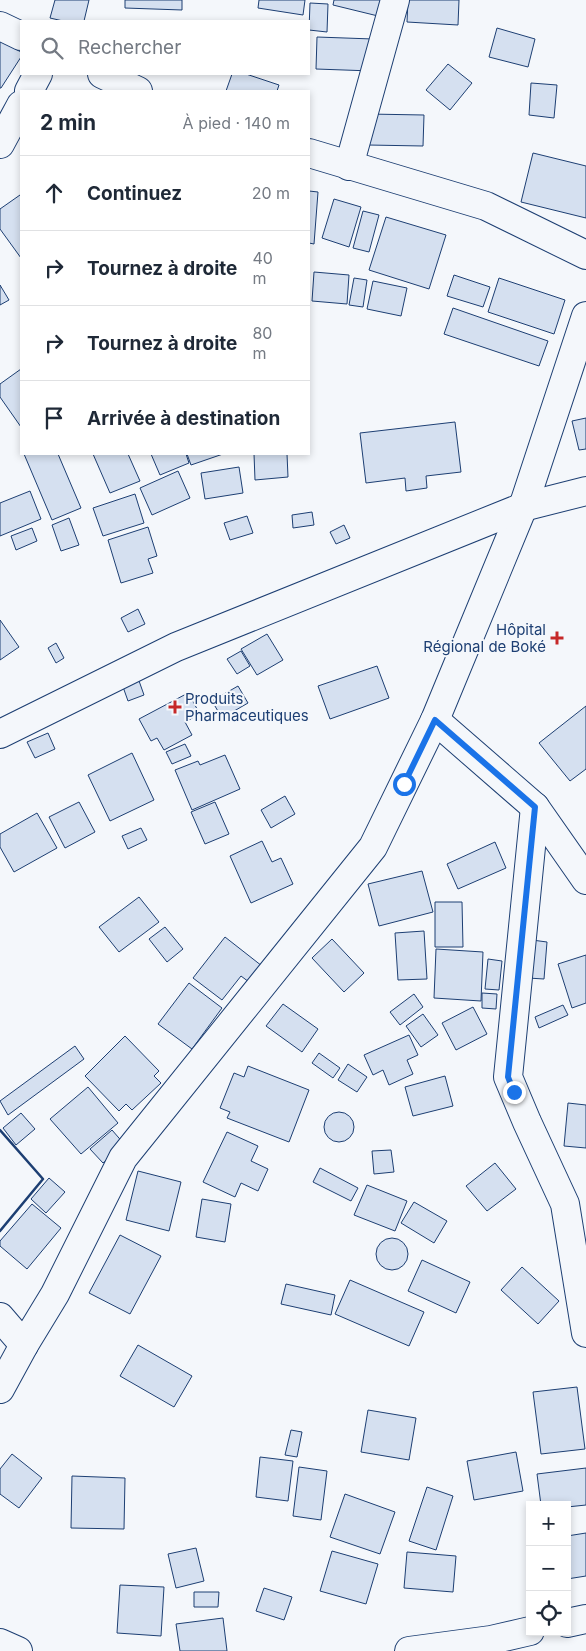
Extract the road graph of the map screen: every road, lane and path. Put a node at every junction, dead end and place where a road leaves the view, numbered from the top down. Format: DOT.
graph roads {
  1 [pos="395,0"];
  2 [pos="0,26"];
  3 [pos="20,36"];
  4 [pos="37,75"];
  5 [pos="104,75"];
  6 [pos="30,90"];
  7 [pos="136,90"];
  8 [pos="20,107"];
  9 [pos="0,144"];
  10 [pos="310,153"];
  11 [pos="349,166"];
  12 [pos="586,255"];
  13 [pos="586,316"];
  14 [pos="586,491"];
  15 [pos="523,507"];
  16 [pos="435,720"];
  17 [pos="0,734"];
  18 [pos="535,807"];
  19 [pos="586,880"];
  20 [pos="0,1317"];
  21 [pos="586,1333"];
  22 [pos="24,1345"];
  23 [pos="0,1389"];
  24 [pos="586,1619"];
  25 [pos="571,1622"];
  26 [pos="526,1632"];
  27 [pos="0,1643"];
  28 [pos="489,1645"];
  29 [pos="18,1651"];
  30 [pos="409,1651"];
  1 -- 11 [label="main road"];
  2 -- 3 [label="main road"];
  4 -- 6 [label="main road"];
  5 -- 7 [label="main road"];
  8 -- 9 [label="main road"];
  10 -- 11 [label="main road"];
  11 -- 12 [label="main road"];
  13 -- 15 [label="main road"];
  14 -- 15 [label="main road"];
  15 -- 16 [label="main road"];
  15 -- 17 [label="main road"];
  16 -- 18 [label="main road"];
  16 -- 22 [label="main road"];
  18 -- 19 [label="main road"];
  18 -- 21 [label="main road"];
  20 -- 22 [label="main road"];
  22 -- 23 [label="main road"];
  24 -- 25 [label="main road"];
  26 -- 28 [label="main road"];
  27 -- 29 [label="main road"];
  28 -- 30 [label="main road"];
}
